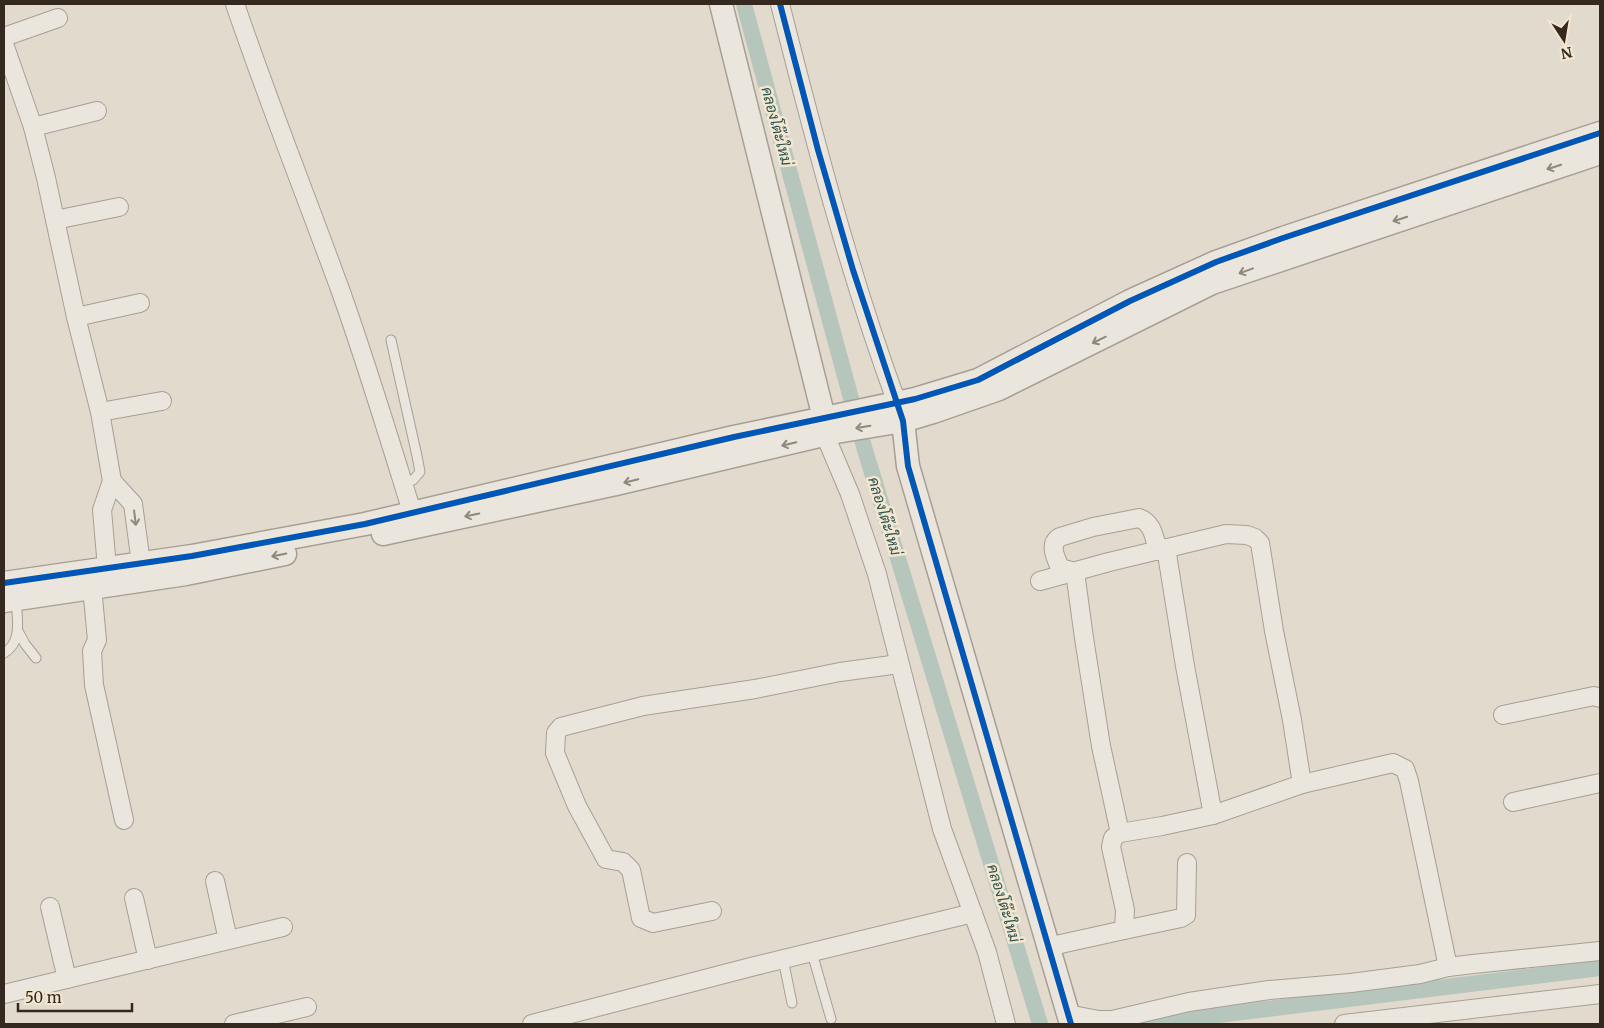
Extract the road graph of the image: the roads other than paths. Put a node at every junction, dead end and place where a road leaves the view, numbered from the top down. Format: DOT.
graph roads {
  1 [pos="235,4"];
  2 [pos="721,4"];
  3 [pos="780,4"];
  4 [pos="58,18"];
  5 [pos="4,37"];
  6 [pos="4,44"];
  7 [pos="97,110"];
  8 [pos="33,127"];
  9 [pos="1600,133"];
  10 [pos="1600,152"];
  11 [pos="119,207"];
  12 [pos="55,220"];
  13 [pos="140,303"];
  14 [pos="76,317"];
  15 [pos="391,340"];
  16 [pos="162,401"];
  17 [pos="100,412"];
  18 [pos="894,413"];
  19 [pos="828,426"];
  20 [pos="112,482"];
  21 [pos="404,484"];
  22 [pos="412,512"];
  23 [pos="1162,550"];
  24 [pos="141,563"];
  25 [pos="107,568"];
  26 [pos="1075,572"];
  27 [pos="1040,581"];
  28 [pos="92,587"];
  29 [pos="8,594"];
  30 [pos="18,630"];
  31 [pos="4,653"];
  32 [pos="36,658"];
  33 [pos="899,664"];
  34 [pos="1600,698"];
  35 [pos="1503,715"];
  36 [pos="1302,784"];
  37 [pos="1600,784"];
  38 [pos="1513,802"];
  39 [pos="1213,814"];
  40 [pos="124,820"];
  41 [pos="1120,833"];
  42 [pos="1187,864"];
  43 [pos="215,881"];
  44 [pos="134,898"];
  45 [pos="50,907"];
  46 [pos="712,911"];
  47 [pos="973,913"];
  48 [pos="283,927"];
  49 [pos="1124,930"];
  50 [pos="228,940"];
  51 [pos="1047,947"];
  52 [pos="1600,951"];
  53 [pos="812,952"];
  54 [pos="783,959"];
  55 [pos="148,960"];
  56 [pos="1448,967"];
  57 [pos="67,979"];
  58 [pos="4,994"];
  59 [pos="1600,994"];
  60 [pos="792,1003"];
  61 [pos="307,1007"];
  62 [pos="1462,1017"];
  63 [pos="830,1019"];
  64 [pos="1069,1019"];
  65 [pos="234,1024"];
  66 [pos="532,1024"];
  67 [pos="1006,1024"];
  68 [pos="1344,1024"];
  1 -- 21 [label="street"];
  2 -- 19 [label="street"];
  3 -- 18 [label="street"];
  4 -- 5 [label="street"];
  6 -- 8 [label="street"];
  7 -- 8 [label="street"];
  8 -- 12 [label="street"];
  9 -- 18 [label="street"];
  10 -- 18 [label="street, one-way"];
  11 -- 12 [label="street"];
  12 -- 14 [label="street"];
  13 -- 14 [label="street"];
  14 -- 17 [label="street"];
  15 -- 21 [label="lane"];
  16 -- 17 [label="street"];
  17 -- 20 [label="street"];
  18 -- 19 [label="street"];
  18 -- 51 [label="street"];
  19 -- 22 [label="street"];
  19 -- 28 [label="street, one-way"];
  19 -- 33 [label="street"];
  20 -- 24 [label="street, one-way"];
  20 -- 25 [label="street"];
  21 -- 22 [label="street"];
  22 -- 24 [label="street"];
  23 -- 26 [label="street"];
  23 -- 26 [label="street"];
  23 -- 36 [label="street"];
  23 -- 39 [label="street"];
  24 -- 25 [label="street"];
  25 -- 29 [label="street"];
  26 -- 27 [label="street"];
  26 -- 41 [label="street"];
  28 -- 29 [label="street"];
  28 -- 40 [label="street"];
  29 -- 30 [label="lane"];
  30 -- 31 [label="lane"];
  30 -- 32 [label="lane"];
  33 -- 46 [label="street"];
  33 -- 47 [label="street"];
  34 -- 35 [label="street"];
  36 -- 39 [label="street"];
  36 -- 56 [label="street"];
  37 -- 38 [label="street"];
  39 -- 41 [label="street"];
  41 -- 49 [label="street"];
  42 -- 49 [label="street"];
  43 -- 50 [label="street"];
  44 -- 55 [label="street"];
  45 -- 57 [label="street"];
  47 -- 53 [label="street"];
  47 -- 67 [label="street"];
  48 -- 50 [label="street"];
  49 -- 51 [label="street"];
  50 -- 55 [label="street"];
  51 -- 64 [label="street"];
  52 -- 56 [label="street"];
  53 -- 54 [label="street"];
  53 -- 63 [label="lane"];
  54 -- 60 [label="lane"];
  54 -- 66 [label="street"];
  55 -- 57 [label="street"];
  56 -- 64 [label="street"];
  57 -- 58 [label="street"];
  59 -- 62 [label="street"];
  61 -- 65 [label="street"];
  62 -- 68 [label="street"];
}
